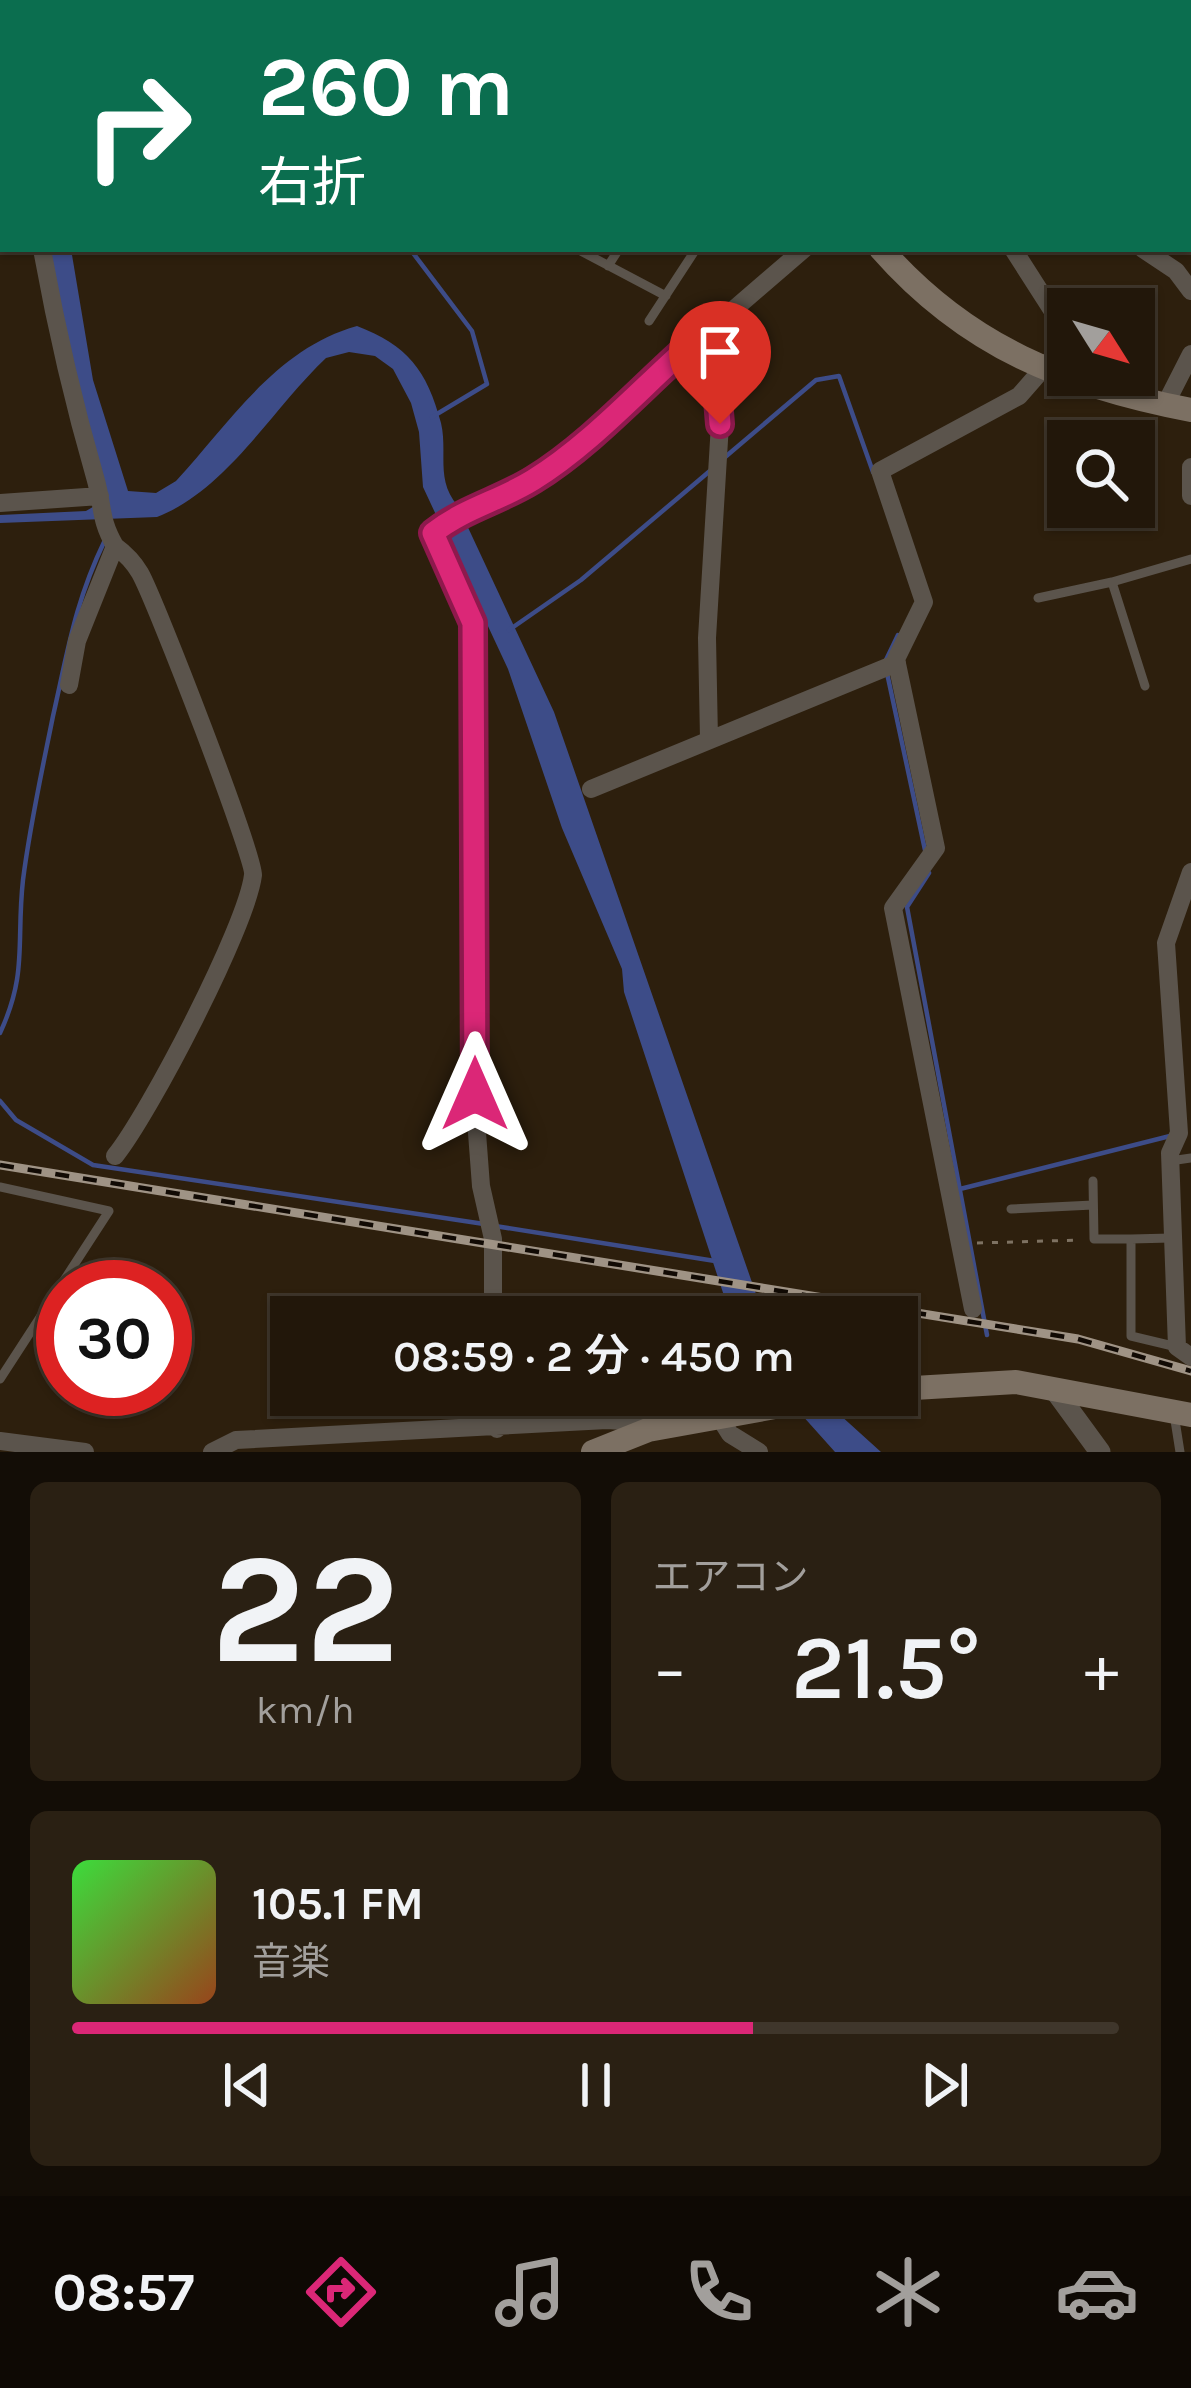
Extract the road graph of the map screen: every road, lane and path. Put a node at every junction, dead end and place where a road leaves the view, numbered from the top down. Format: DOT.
graph roads {
  1 [pos="42,252"];
  2 [pos="582,252"];
  3 [pos="618,252"];
  4 [pos="694,252"];
  5 [pos="800,252"];
  6 [pos="884,252"];
  7 [pos="1015,252"];
  8 [pos="1147,252"];
  9 [pos="608,266"];
  10 [pos="1190,287"];
  11 [pos="666,296"];
  12 [pos="1047,304"];
  13 [pos="650,321"];
  14 [pos="691,344"];
  15 [pos="1191,354"];
  16 [pos="1047,364"];
  17 [pos="1042,370"];
  18 [pos="1047,371"];
  19 [pos="1141,396"];
  20 [pos="1165,405"];
  21 [pos="1191,410"];
  22 [pos="1191,467"];
  23 [pos="1191,496"];
  24 [pos="0,503"];
  25 [pos="105,521"];
  26 [pos="1191,559"];
  27 [pos="1112,582"];
  28 [pos="1038,598"];
  29 [pos="890,665"];
  30 [pos="69,685"];
  31 [pos="1145,686"];
  32 [pos="710,739"];
  33 [pos="591,789"];
  34 [pos="1191,872"];
  35 [pos="115,1156"];
  36 [pos="1191,1158"];
  37 [pos="1170,1161"];
  38 [pos="1093,1181"];
  39 [pos="0,1186"];
  40 [pos="1094,1205"];
  41 [pos="1011,1209"];
  42 [pos="1172,1238"];
  43 [pos="1094,1239"];
  44 [pos="1131,1239"];
  45 [pos="977,1243"];
  46 [pos="493,1296"];
  47 [pos="973,1309"];
  48 [pos="1184,1352"];
  49 [pos="0,1378"];
  50 [pos="918,1388"];
  51 [pos="1054,1389"];
  52 [pos="1182,1415"];
  53 [pos="496,1416"];
  54 [pos="713,1416"];
  55 [pos="719,1416"];
  56 [pos="496,1429"];
  57 [pos="648,1430"];
  58 [pos="0,1442"];
  59 [pos="85,1452"];
  60 [pos="212,1452"];
  61 [pos="592,1452"];
  62 [pos="759,1452"];
  63 [pos="1100,1452"];
  64 [pos="1180,1452"];
  1 -- 25 [label="street"];
  2 -- 9 [label="lane"];
  3 -- 9 [label="lane"];
  4 -- 11 [label="lane"];
  5 -- 14 [label="street"];
  6 -- 17 [label="main road"];
  7 -- 12 [label="street"];
  8 -- 10 [label="street"];
  9 -- 11 [label="lane"];
  11 -- 13 [label="lane"];
  14 -- 32 [label="street"];
  14 -- 46 [label="street"];
  15 -- 20 [label="street"];
  16 -- 17 [label="street"];
  17 -- 18 [label="main road"];
  17 -- 29 [label="street"];
  19 -- 20 [label="main road"];
  20 -- 21 [label="main road"];
  22 -- 23 [label="street"];
  24 -- 25 [label="street"];
  25 -- 30 [label="street"];
  25 -- 35 [label="street"];
  26 -- 27 [label="lane"];
  27 -- 28 [label="lane"];
  27 -- 31 [label="lane"];
  29 -- 32 [label="street"];
  29 -- 47 [label="street"];
  32 -- 33 [label="street"];
  34 -- 37 [label="street"];
  36 -- 37 [label="lane"];
  37 -- 42 [label="street"];
  38 -- 40 [label="lane"];
  39 -- 49 [label="lane"];
  40 -- 41 [label="lane"];
  40 -- 43 [label="lane"];
  42 -- 44 [label="lane"];
  42 -- 48 [label="street"];
  43 -- 44 [label="lane"];
  43 -- 45 [label="path"];
  44 -- 48 [label="lane"];
  50 -- 51 [label="main road"];
  51 -- 52 [label="main road"];
  51 -- 63 [label="street"];
  52 -- 64 [label="lane"];
  53 -- 56 [label="street"];
  54 -- 57 [label="main road"];
  55 -- 62 [label="street"];
  56 -- 57 [label="street"];
  56 -- 60 [label="street"];
  57 -- 61 [label="main road"];
  58 -- 59 [label="street"];
}
